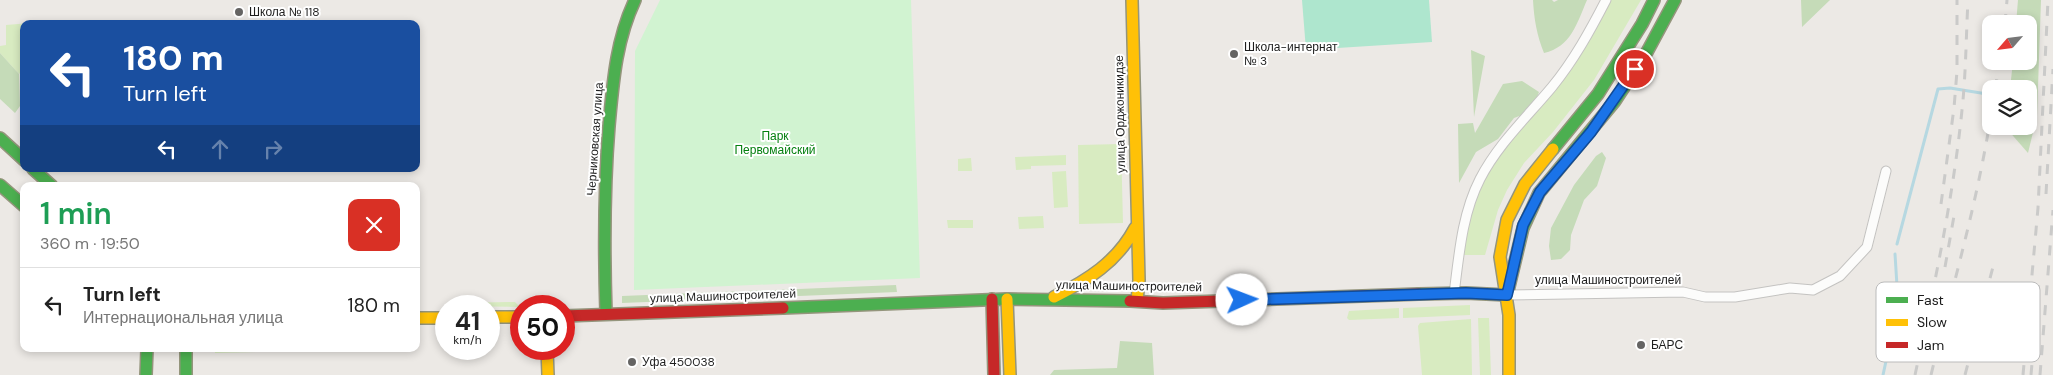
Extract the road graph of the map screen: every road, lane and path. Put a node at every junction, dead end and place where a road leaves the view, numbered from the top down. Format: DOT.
graph roads {
  1 [pos="635,0"];
  2 [pos="1132,0"];
  3 [pos="1606,0"];
  4 [pos="1654,0"];
  5 [pos="1675,0"];
  6 [pos="0,138"];
  7 [pos="20,156"];
  8 [pos="1886,171"];
  9 [pos="36,172"];
  10 [pos="48,182"];
  11 [pos="0,185"];
  12 [pos="20,202"];
  13 [pos="1136,227"];
  14 [pos="1454,294"];
  15 [pos="1507,295"];
  16 [pos="1051,298"];
  17 [pos="992,299"];
  18 [pos="1007,299"];
  19 [pos="1137,300"];
  20 [pos="606,313"];
  21 [pos="575,315"];
  22 [pos="420,318"];
  23 [pos="435,318"];
  24 [pos="147,352"];
  25 [pos="186,352"];
  26 [pos="547,360"];
  27 [pos="146,375"];
  28 [pos="186,375"];
  29 [pos="548,375"];
  30 [pos="994,375"];
  31 [pos="1010,375"];
  32 [pos="1509,375"];
  1 -- 20 [label="main road, Черниковская улица"];
  2 -- 13 [label="main road, улица Орджоникидзе"];
  3 -- 14 [label="street"];
  4 -- 15 [label="main road"];
  5 -- 15 [label="main road"];
  6 -- 7 [label="main road"];
  8 -- 15 [label="street, улица Машиностроителей"];
  9 -- 10 [label="main road"];
  11 -- 12 [label="main road"];
  13 -- 16 [label="main road"];
  13 -- 19 [label="main road, улица Орджоникидзе"];
  14 -- 15 [label="main road, улица Машиностроителей"];
  14 -- 19 [label="main road, улица Машиностроителей"];
  15 -- 32 [label="main road"];
  16 -- 18 [label="main road, улица Машиностроителей"];
  16 -- 19 [label="main road, улица Машиностроителей"];
  17 -- 18 [label="main road, улица Машиностроителей"];
  17 -- 20 [label="main road, улица Машиностроителей"];
  17 -- 30 [label="main road"];
  18 -- 31 [label="main road"];
  20 -- 21 [label="main road, улица Машиностроителей"];
  22 -- 23 [label="main road"];
  24 -- 27 [label="main road"];
  25 -- 28 [label="main road"];
  26 -- 29 [label="main road"];
}
